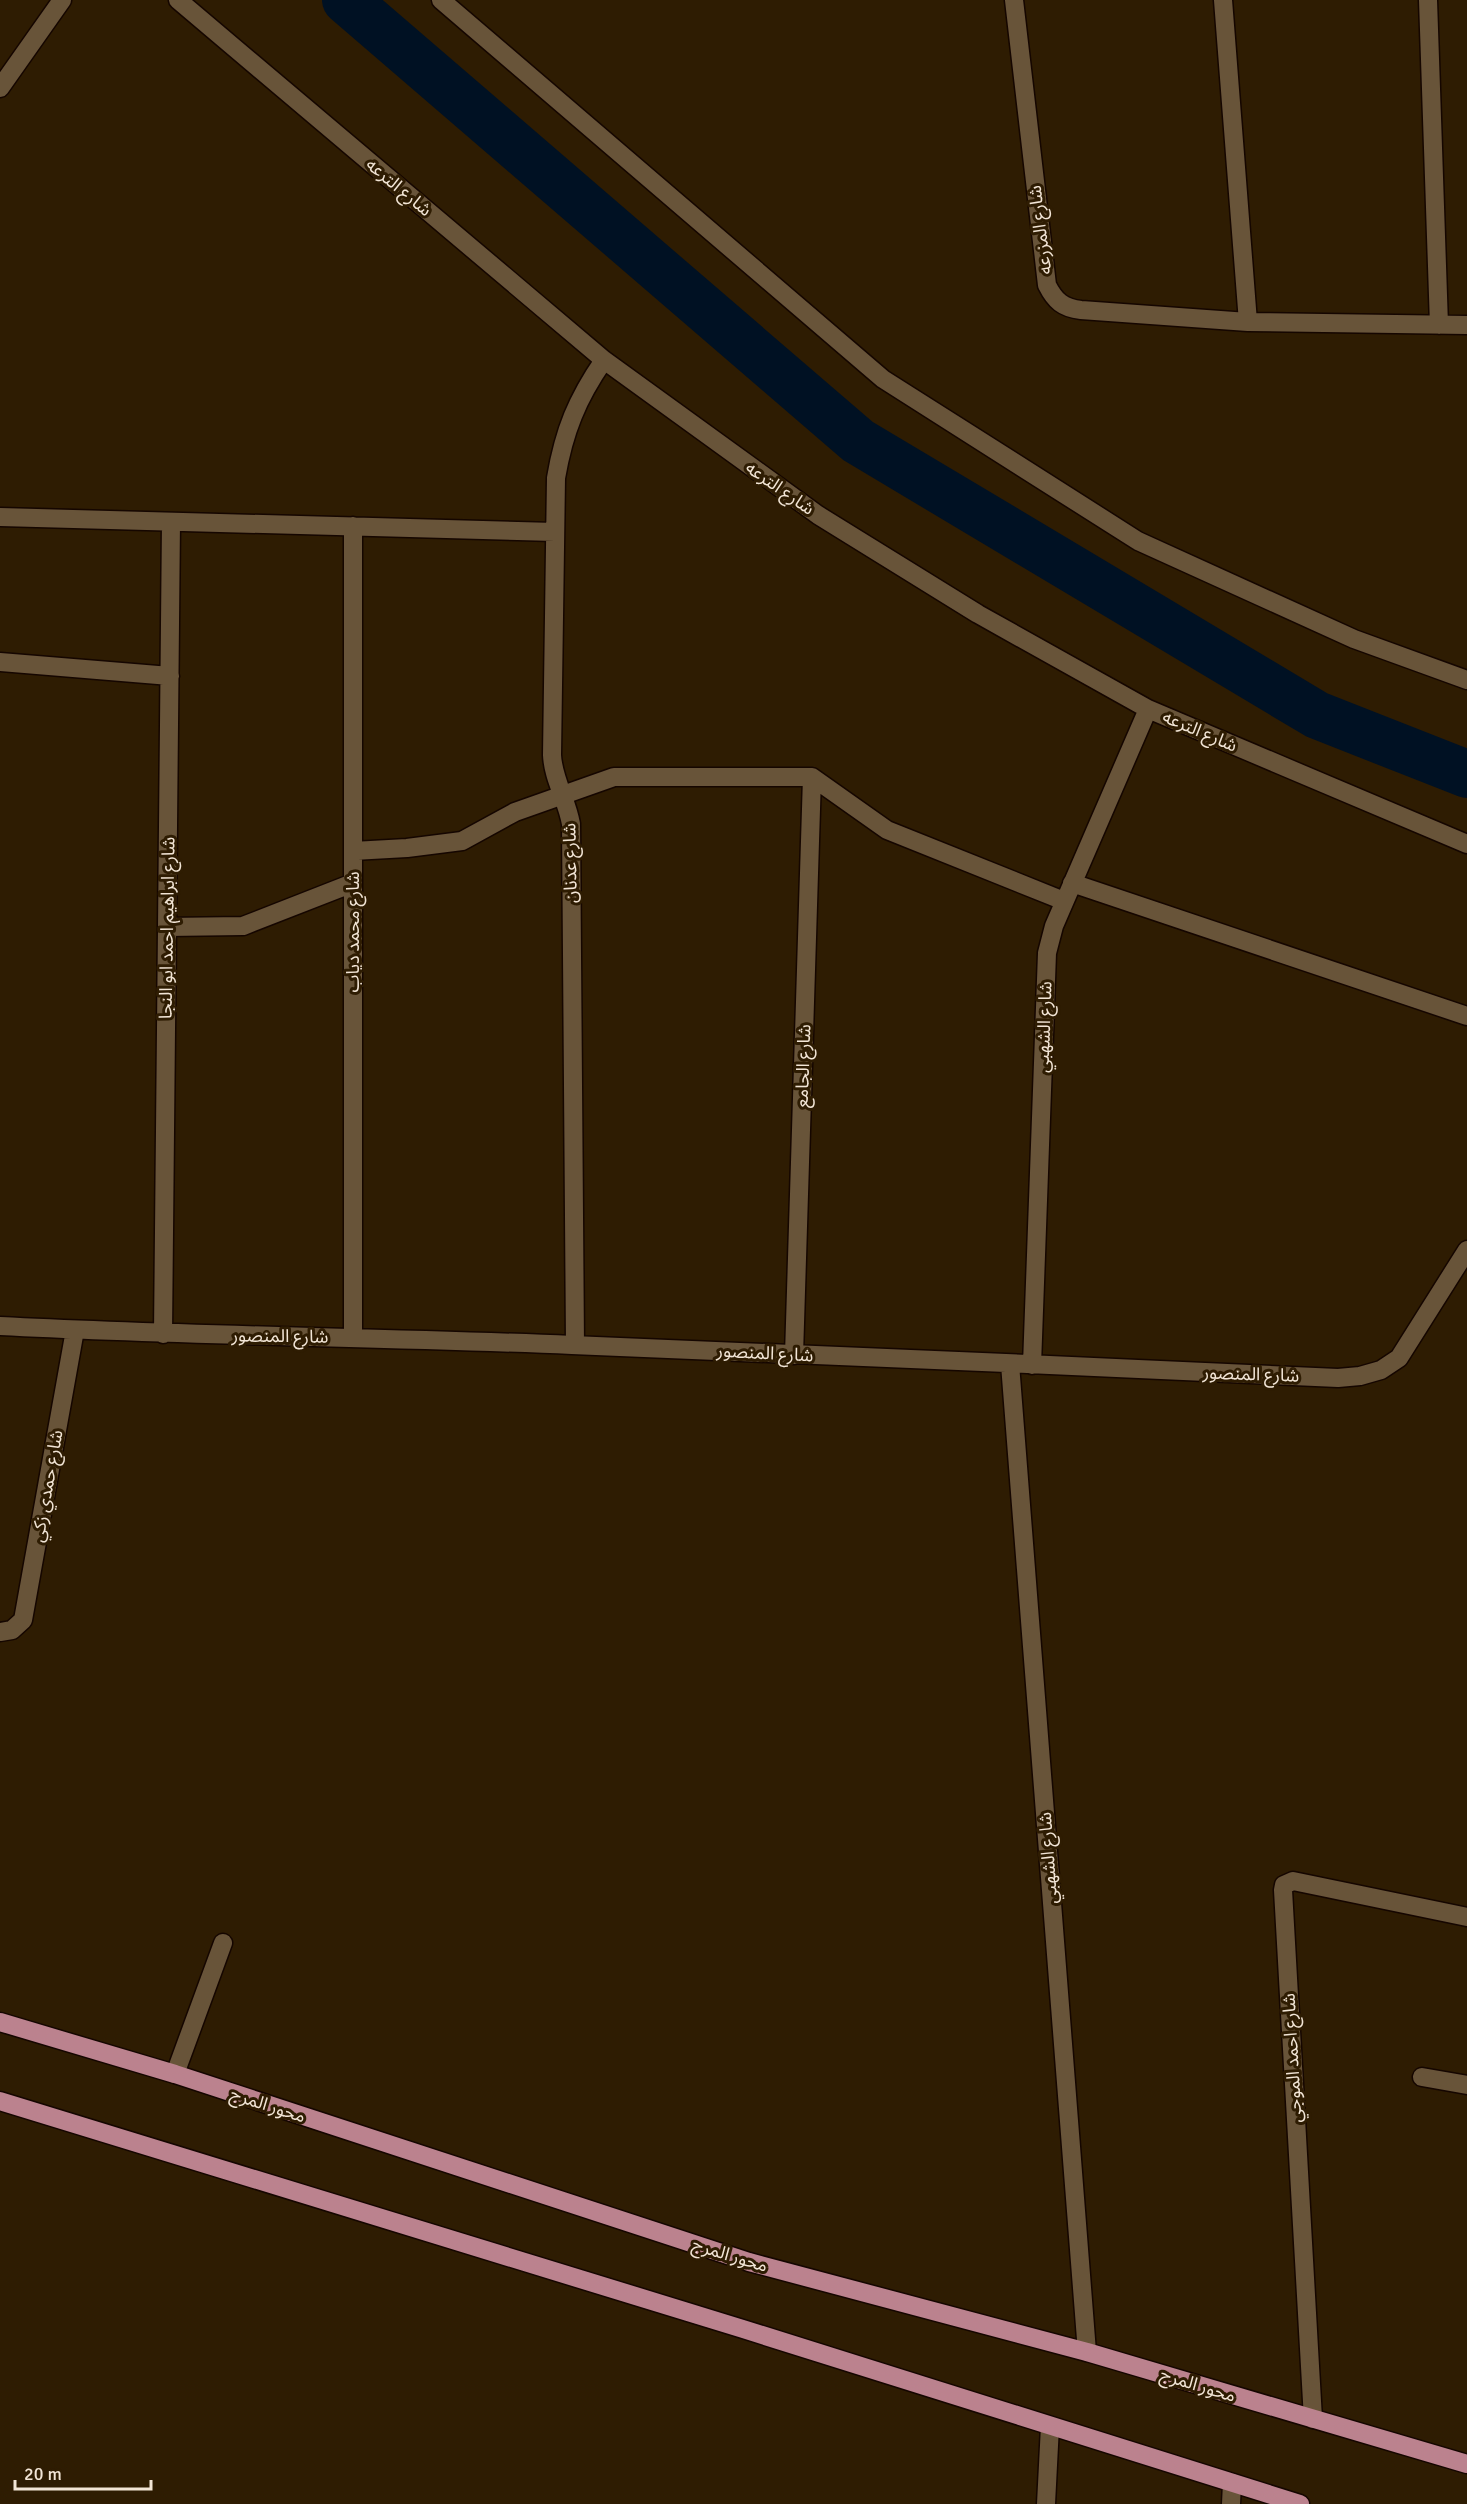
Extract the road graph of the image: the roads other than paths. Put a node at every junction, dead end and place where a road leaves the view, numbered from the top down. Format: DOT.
graph roads {
  1 [pos="62,0"];
  2 [pos="178,0"];
  3 [pos="441,0"];
  4 [pos="1014,0"];
  5 [pos="1223,0"];
  6 [pos="1428,0"];
  7 [pos="0,88"];
  8 [pos="1248,322"];
  9 [pos="1439,325"];
  10 [pos="1467,325"];
  11 [pos="604,360"];
  12 [pos="0,517"];
  13 [pos="171,522"];
  14 [pos="353,526"];
  15 [pos="555,532"];
  16 [pos="0,662"];
  17 [pos="170,675"];
  18 [pos="1467,680"];
  19 [pos="1148,709"];
  20 [pos="812,777"];
  21 [pos="563,795"];
  22 [pos="1467,844"];
  23 [pos="353,851"];
  24 [pos="353,883"];
  25 [pos="1072,883"];
  26 [pos="1064,901"];
  27 [pos="167,927"];
  28 [pos="1467,1016"];
  29 [pos="1467,1250"];
  30 [pos="0,1326"];
  31 [pos="75,1330"];
  32 [pos="163,1334"];
  33 [pos="353,1337"];
  34 [pos="575,1345"];
  35 [pos="794,1355"];
  36 [pos="1010,1364"];
  37 [pos="1032,1365"];
  38 [pos="2,1632"];
  39 [pos="1467,1917"];
  40 [pos="223,1943"];
  41 [pos="0,2022"];
  42 [pos="174,2074"];
  43 [pos="1422,2077"];
  44 [pos="1467,2085"];
  45 [pos="0,2101"];
  46 [pos="1087,2352"];
  47 [pos="1313,2419"];
  48 [pos="1050,2426"];
  49 [pos="1467,2464"];
  50 [pos="1232,2483"];
  51 [pos="1046,2504"];
  52 [pos="1231,2504"];
  53 [pos="1300,2504"];
  1 -- 7 [label="street"];
  2 -- 11 [label="street, شارع الترعه"];
  3 -- 18 [label="street"];
  4 -- 8 [label="street, شارع المزرعه"];
  5 -- 8 [label="street"];
  6 -- 9 [label="street"];
  8 -- 9 [label="street, شارع المزرعه"];
  9 -- 10 [label="street, شارع المزرعه"];
  11 -- 15 [label="street, شارع عدنان"];
  11 -- 19 [label="street, شارع الترعه"];
  12 -- 13 [label="street"];
  13 -- 14 [label="street"];
  13 -- 17 [label="street, شارع ابراهيم احمد ابو النجا"];
  14 -- 15 [label="street"];
  14 -- 23 [label="street, شارع محمد دياب"];
  15 -- 21 [label="street, شارع عدنان"];
  16 -- 17 [label="street"];
  17 -- 27 [label="street, شارع ابراهيم احمد ابو النجا"];
  19 -- 22 [label="street, شارع الترعه"];
  19 -- 25 [label="street, شارع الشهبي"];
  20 -- 21 [label="street"];
  20 -- 26 [label="street"];
  20 -- 35 [label="street, شارع الجامع"];
  21 -- 23 [label="street"];
  21 -- 34 [label="street, شارع عدنان"];
  23 -- 24 [label="street, شارع محمد دياب"];
  24 -- 27 [label="street"];
  24 -- 33 [label="street, شارع محمد دياب"];
  25 -- 26 [label="street, شارع الشهبي"];
  25 -- 28 [label="street"];
  26 -- 37 [label="street, شارع الشهبي"];
  27 -- 32 [label="street, شارع ابراهيم احمد ابو النجا"];
  29 -- 37 [label="street, شارع المنصور"];
  30 -- 31 [label="street, شارع المنصور"];
  31 -- 32 [label="street, شارع المنصور"];
  31 -- 38 [label="street, شارع حمدي زكي"];
  32 -- 33 [label="street, شارع المنصور"];
  33 -- 34 [label="street, شارع المنصور"];
  34 -- 35 [label="street, شارع المنصور"];
  35 -- 36 [label="street, شارع المنصور"];
  36 -- 37 [label="street, شارع المنصور"];
  36 -- 46 [label="street, شارع الشهبي"];
  39 -- 47 [label="street, شارع احمد الموجي"];
  40 -- 42 [label="street"];
  41 -- 42 [label="main road, محور المرج"];
  42 -- 46 [label="main road, محور المرج"];
  43 -- 44 [label="street"];
  45 -- 48 [label="main road"];
  46 -- 47 [label="main road, محور المرج"];
  47 -- 49 [label="main road, محور المرج"];
  48 -- 50 [label="main road"];
  48 -- 51 [label="street"];
  50 -- 52 [label="street"];
  50 -- 53 [label="main road"];
}
